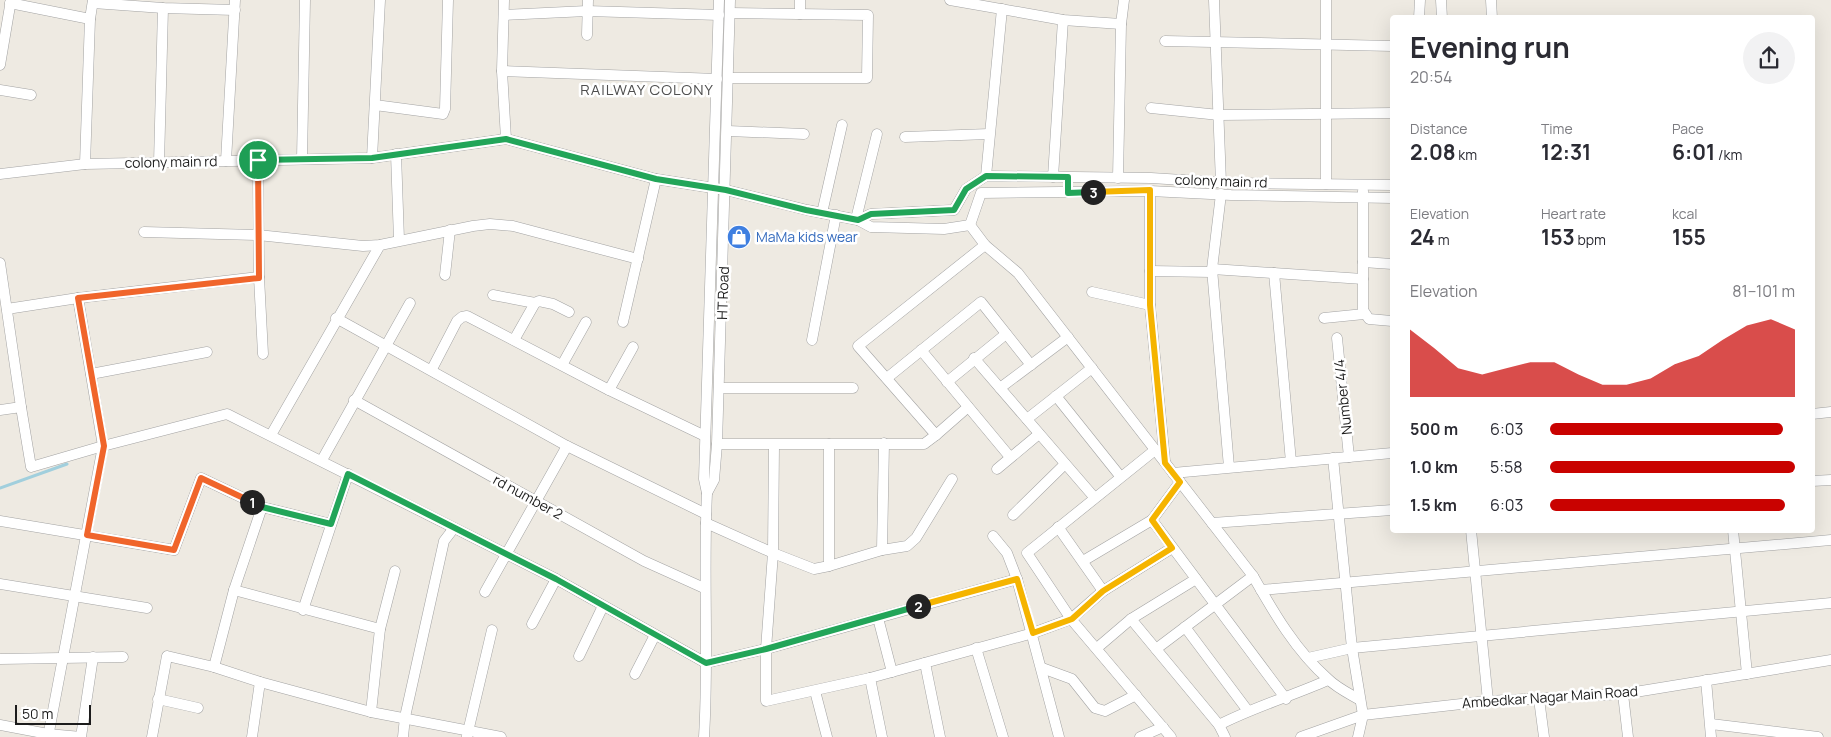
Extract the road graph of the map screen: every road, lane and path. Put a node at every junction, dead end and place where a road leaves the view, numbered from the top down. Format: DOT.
graph roads {
  1 [pos="305,0"];
  2 [pos="380,0"];
  3 [pos="448,0"];
  4 [pos="504,0"];
  5 [pos="649,0"];
  6 [pos="719,0"];
  7 [pos="730,0"];
  8 [pos="800,0"];
  9 [pos="950,0"];
  10 [pos="1124,0"];
  11 [pos="1214,0"];
  12 [pos="1326,0"];
  13 [pos="1420,0"];
  14 [pos="1441,0"];
  15 [pos="1491,0"];
  16 [pos="93,1"];
  17 [pos="10,2"];
  18 [pos="235,5"];
  19 [pos="587,5"];
  20 [pos="163,8"];
  21 [pos="1002,10"];
  22 [pos="649,12"];
  23 [pos="730,13"];
  24 [pos="800,14"];
  25 [pos="504,15"];
  26 [pos="719,15"];
  27 [pos="1419,15"];
  28 [pos="1442,15"];
  29 [pos="1492,15"];
  30 [pos="90,19"];
  31 [pos="1063,20"];
  32 [pos="1121,24"];
  33 [pos="587,35"];
  34 [pos="1165,41"];
  35 [pos="1216,43"];
  36 [pos="1326,45"];
  37 [pos="1390,46"];
  38 [pos="0,65"];
  39 [pos="502,70"];
  40 [pos="729,78"];
  41 [pos="717,79"];
  42 [pos="0,90"];
  43 [pos="31,95"];
  44 [pos="375,106"];
  45 [pos="1151,108"];
  46 [pos="1325,114"];
  47 [pos="1390,114"];
  48 [pos="1219,115"];
  49 [pos="842,125"];
  50 [pos="728,131"];
  51 [pos="804,134"];
  52 [pos="877,134"];
  53 [pos="989,134"];
  54 [pos="905,138"];
  55 [pos="506,139"];
  56 [pos="396,154"];
  57 [pos="372,158"];
  58 [pos="302,159"];
  59 [pos="258,160"];
  60 [pos="226,161"];
  61 [pos="159,163"];
  62 [pos="85,164"];
  63 [pos="0,174"];
  64 [pos="986,176"];
  65 [pos="1053,177"];
  66 [pos="1068,177"];
  67 [pos="1118,178"];
  68 [pos="656,179"];
  69 [pos="1226,183"];
  70 [pos="1326,184"];
  71 [pos="1362,184"];
  72 [pos="1390,185"];
  73 [pos="713,187"];
  74 [pos="726,190"];
  75 [pos="1150,190"];
  76 [pos="1068,193"];
  77 [pos="1226,195"];
  78 [pos="1365,197"];
  79 [pos="1390,198"];
  80 [pos="954,210"];
  81 [pos="822,213"];
  82 [pos="836,215"];
  83 [pos="857,219"];
  84 [pos="966,225"];
  85 [pos="450,230"];
  86 [pos="144,232"];
  87 [pos="258,235"];
  88 [pos="399,240"];
  89 [pos="380,245"];
  90 [pos="985,245"];
  91 [pos="638,259"];
  92 [pos="1363,262"];
  93 [pos="0,263"];
  94 [pos="1390,264"];
  95 [pos="1212,270"];
  96 [pos="1150,272"];
  97 [pos="1274,273"];
  98 [pos="445,275"];
  99 [pos="259,278"];
  100 [pos="1363,279"];
  101 [pos="1092,292"];
  102 [pos="493,296"];
  103 [pos="78,298"];
  104 [pos="410,303"];
  105 [pos="534,303"];
  106 [pos="1150,305"];
  107 [pos="7,309"];
  108 [pos="569,312"];
  109 [pos="1364,314"];
  110 [pos="336,318"];
  111 [pos="1324,318"];
  112 [pos="586,322"];
  113 [pos="623,322"];
  114 [pos="1390,322"];
  115 [pos="1006,334"];
  116 [pos="1068,337"];
  117 [pos="1337,338"];
  118 [pos="514,340"];
  119 [pos="812,340"];
  120 [pos="385,344"];
  121 [pos="633,346"];
  122 [pos="920,350"];
  123 [pos="207,352"];
  124 [pos="263,354"];
  125 [pos="974,358"];
  126 [pos="1031,364"];
  127 [pos="562,365"];
  128 [pos="1092,368"];
  129 [pos="432,370"];
  130 [pos="91,374"];
  131 [pos="887,378"];
  132 [pos="947,382"];
  133 [pos="719,388"];
  134 [pos="853,388"];
  135 [pos="1000,388"];
  136 [pos="609,390"];
  137 [pos="1056,396"];
  138 [pos="354,400"];
  139 [pos="22,406"];
  140 [pos="968,407"];
  141 [pos="0,410"];
  142 [pos="1831,412"];
  143 [pos="1815,414"];
  144 [pos="1027,419"];
  145 [pos="1039,434"];
  146 [pos="271,435"];
  147 [pos="936,435"];
  148 [pos="705,436"];
  149 [pos="884,443"];
  150 [pos="717,444"];
  151 [pos="829,444"];
  152 [pos="774,445"];
  153 [pos="104,446"];
  154 [pos="567,446"];
  155 [pos="1155,450"];
  156 [pos="1390,453"];
  157 [pos="1010,457"];
  158 [pos="1349,457"];
  159 [pos="1333,458"];
  160 [pos="322,460"];
  161 [pos="1291,462"];
  162 [pos="1165,463"];
  163 [pos="1065,464"];
  164 [pos="1229,467"];
  165 [pos="997,469"];
  166 [pos="1173,473"];
  167 [pos="348,474"];
  168 [pos="1120,476"];
  169 [pos="952,479"];
  170 [pos="1831,480"];
  171 [pos="1815,481"];
  172 [pos="1180,482"];
  173 [pos="707,493"];
  174 [pos="1094,497"];
  175 [pos="536,501"];
  176 [pos="262,507"];
  177 [pos="1390,510"];
  178 [pos="1338,514"];
  179 [pos="1013,515"];
  180 [pos="706,518"];
  181 [pos="1152,520"];
  182 [pos="0,521"];
  183 [pos="1212,523"];
  184 [pos="331,524"];
  185 [pos="1058,527"];
  186 [pos="454,528"];
  187 [pos="1471,533"];
  188 [pos="1733,533"];
  189 [pos="87,535"];
  190 [pos="994,536"];
  191 [pos="1831,540"];
  192 [pos="1172,548"];
  193 [pos="1735,549"];
  194 [pos="882,550"];
  195 [pos="773,553"];
  196 [pos="506,555"];
  197 [pos="1083,561"];
  198 [pos="828,566"];
  199 [pos="1475,571"];
  200 [pos="395,572"];
  201 [pos="1253,576"];
  202 [pos="556,579"];
  203 [pos="1017,579"];
  204 [pos="1196,579"];
  205 [pos="1344,583"];
  206 [pos="0,584"];
  207 [pos="704,588"];
  208 [pos="234,590"];
  209 [pos="1261,590"];
  210 [pos="1103,591"];
  211 [pos="485,592"];
  212 [pos="75,596"];
  213 [pos="1215,604"];
  214 [pos="1831,604"];
  215 [pos="603,606"];
  216 [pos="147,608"];
  217 [pos="303,610"];
  218 [pos="1740,613"];
  219 [pos="878,618"];
  220 [pos="1072,619"];
  221 [pos="1131,620"];
  222 [pos="532,624"];
  223 [pos="1185,627"];
  224 [pos="380,629"];
  225 [pos="492,630"];
  226 [pos="1033,633"];
  227 [pos="655,635"];
  228 [pos="1481,636"];
  229 [pos="976,648"];
  230 [pos="1097,648"];
  231 [pos="1352,648"];
  232 [pos="766,649"];
  233 [pos="1156,649"];
  234 [pos="579,656"];
  235 [pos="63,657"];
  236 [pos="93,657"];
  237 [pos="123,657"];
  238 [pos="1308,658"];
  239 [pos="0,659"];
  240 [pos="1831,660"];
  241 [pos="926,662"];
  242 [pos="706,663"];
  243 [pos="214,667"];
  244 [pos="1042,668"];
  245 [pos="892,672"];
  246 [pos="635,674"];
  247 [pos="1747,674"];
  248 [pos="870,678"];
  249 [pos="1328,680"];
  250 [pos="1706,680"];
  251 [pos="260,682"];
  252 [pos="815,691"];
  253 [pos="1623,694"];
  254 [pos="1136,695"];
  255 [pos="1286,699"];
  256 [pos="158,700"];
  257 [pos="1360,700"];
  258 [pos="1539,700"];
  259 [pos="1488,701"];
  260 [pos="198,708"];
  261 [pos="1248,711"];
  262 [pos="371,712"];
  263 [pos="1363,715"];
  264 [pos="405,717"];
  265 [pos="0,724"];
  266 [pos="1711,724"];
  267 [pos="1219,725"];
  268 [pos="1163,727"];
  269 [pos="467,734"];
  270 [pos="48,736"];
  271 [pos="152,737"];
  272 [pos="252,737"];
  273 [pos="403,737"];
  274 [pos="501,737"];
  275 [pos="704,737"];
  276 [pos="827,737"];
  277 [pos="882,737"];
  278 [pos="940,737"];
  279 [pos="1003,737"];
  280 [pos="1058,737"];
  281 [pos="1140,737"];
  282 [pos="1171,737"];
  283 [pos="1225,737"];
  284 [pos="1301,737"];
  285 [pos="1358,737"];
  286 [pos="1544,737"];
  287 [pos="1628,737"];
  288 [pos="1711,737"];
  289 [pos="1818,737"];
  1 -- 58 [label="street"];
  2 -- 44 [label="street"];
  3 -- 44 [label="street"];
  4 -- 25 [label="street"];
  5 -- 22 [label="street"];
  6 -- 26 [label="street, HT Road"];
  7 -- 23 [label="street, HT Road"];
  8 -- 24 [label="street"];
  9 -- 21 [label="street"];
  10 -- 32 [label="street"];
  11 -- 35 [label="street"];
  12 -- 36 [label="street"];
  13 -- 27 [label="street"];
  14 -- 28 [label="street"];
  15 -- 29 [label="street"];
  16 -- 20 [label="street"];
  16 -- 30 [label="street"];
  17 -- 30 [label="street"];
  17 -- 38 [label="street"];
  18 -- 20 [label="street"];
  18 -- 60 [label="street"];
  19 -- 22 [label="street"];
  19 -- 25 [label="street"];
  19 -- 33 [label="street"];
  20 -- 61 [label="street"];
  21 -- 31 [label="street"];
  21 -- 53 [label="street"];
  22 -- 26 [label="street"];
  23 -- 24 [label="street"];
  23 -- 40 [label="street, HT Road"];
  24 -- 40 [label="street"];
  25 -- 39 [label="street"];
  26 -- 41 [label="street, HT Road"];
  30 -- 62 [label="street"];
  31 -- 32 [label="street"];
  31 -- 65 [label="street"];
  32 -- 67 [label="street"];
  34 -- 35 [label="street"];
  35 -- 36 [label="street"];
  35 -- 48 [label="street"];
  36 -- 37 [label="street"];
  36 -- 46 [label="street"];
  39 -- 41 [label="street"];
  39 -- 55 [label="street"];
  40 -- 50 [label="street, HT Road"];
  41 -- 73 [label="street, HT Road"];
  42 -- 43 [label="street"];
  44 -- 57 [label="street"];
  45 -- 48 [label="street"];
  46 -- 47 [label="street"];
  46 -- 48 [label="street"];
  46 -- 70 [label="street"];
  48 -- 69 [label="street"];
  49 -- 81 [label="street"];
  50 -- 51 [label="street"];
  50 -- 74 [label="street, HT Road"];
  52 -- 83 [label="street"];
  53 -- 54 [label="street"];
  53 -- 64 [label="street"];
  55 -- 56 [label="street, colony main rd"];
  55 -- 68 [label="street, colony main rd"];
  56 -- 57 [label="street, colony main rd"];
  56 -- 88 [label="street"];
  57 -- 58 [label="street, colony main rd"];
  58 -- 59 [label="street, colony main rd"];
  59 -- 60 [label="street, colony main rd"];
  59 -- 87 [label="street"];
  60 -- 61 [label="street, colony main rd"];
  61 -- 62 [label="street, colony main rd"];
  62 -- 63 [label="street, colony main rd"];
  64 -- 65 [label="street, colony main rd"];
  64 -- 80 [label="street"];
  65 -- 66 [label="street, colony main rd"];
  66 -- 67 [label="street, colony main rd"];
  66 -- 76 [label="street"];
  67 -- 69 [label="street, colony main rd"];
  68 -- 73 [label="street, colony main rd"];
  68 -- 91 [label="street"];
  69 -- 70 [label="street, colony main rd"];
  69 -- 77 [label="street"];
  70 -- 71 [label="street, colony main rd"];
  71 -- 72 [label="street, colony main rd"];
  71 -- 78 [label="street"];
  73 -- 74 [label="street, colony main rd"];
  73 -- 148 [label="street, HT Road"];
  74 -- 81 [label="street, colony main rd"];
  74 -- 133 [label="street, HT Road"];
  75 -- 76 [label="street, colony main rd"];
  75 -- 77 [label="street, colony main rd"];
  75 -- 96 [label="street"];
  76 -- 84 [label="street, colony main rd"];
  77 -- 78 [label="street, colony main rd"];
  77 -- 95 [label="street"];
  78 -- 79 [label="street, colony main rd"];
  78 -- 92 [label="street"];
  80 -- 83 [label="street, colony main rd"];
  80 -- 84 [label="street"];
  81 -- 82 [label="street, colony main rd"];
  82 -- 83 [label="street, colony main rd"];
  82 -- 119 [label="street"];
  83 -- 84 [label="street"];
  84 -- 90 [label="street"];
  85 -- 88 [label="street"];
  85 -- 91 [label="street"];
  85 -- 98 [label="street"];
  86 -- 87 [label="street"];
  87 -- 89 [label="street"];
  87 -- 99 [label="street"];
  88 -- 89 [label="street"];
  89 -- 110 [label="street"];
  90 -- 116 [label="street"];
  90 -- 131 [label="street"];
  91 -- 113 [label="street"];
  92 -- 94 [label="street"];
  92 -- 100 [label="street"];
  93 -- 107 [label="street"];
  95 -- 96 [label="street"];
  95 -- 97 [label="street"];
  95 -- 164 [label="street"];
  96 -- 106 [label="street"];
  97 -- 100 [label="street"];
  97 -- 161 [label="street"];
  99 -- 103 [label="street"];
  99 -- 124 [label="street"];
  100 -- 109 [label="street"];
  101 -- 106 [label="street"];
  102 -- 105 [label="street"];
  103 -- 107 [label="street"];
  103 -- 130 [label="street"];
  104 -- 120 [label="street"];
  105 -- 108 [label="street"];
  105 -- 118 [label="street"];
  106 -- 162 [label="street"];
  107 -- 139 [label="street"];
  109 -- 111 [label="street"];
  109 -- 114 [label="street"];
  110 -- 120 [label="street"];
  110 -- 146 [label="street"];
  112 -- 127 [label="street"];
  115 -- 122 [label="street"];
  115 -- 125 [label="street"];
  115 -- 126 [label="street"];
  116 -- 126 [label="street"];
  116 -- 128 [label="street"];
  117 -- 158 [label="street, Number 4/4"];
  118 -- 127 [label="street"];
  118 -- 129 [label="street"];
  120 -- 129 [label="street"];
  120 -- 138 [label="street"];
  121 -- 136 [label="street"];
  122 -- 131 [label="street"];
  122 -- 132 [label="street"];
  123 -- 130 [label="street"];
  125 -- 132 [label="street"];
  125 -- 135 [label="street"];
  126 -- 135 [label="street"];
  127 -- 136 [label="street"];
  128 -- 137 [label="street"];
  128 -- 155 [label="street"];
  129 -- 154 [label="street"];
  130 -- 153 [label="street"];
  131 -- 147 [label="street"];
  132 -- 140 [label="street"];
  133 -- 134 [label="street"];
  133 -- 150 [label="street, HT Road"];
  135 -- 144 [label="street"];
  136 -- 148 [label="street"];
  137 -- 144 [label="street"];
  137 -- 168 [label="street"];
  138 -- 160 [label="street"];
  138 -- 175 [label="street, rd number 2"];
  139 -- 141 [label="street"];
  139 -- 153 [label="street"];
  140 -- 147 [label="street"];
  140 -- 157 [label="street"];
  142 -- 143 [label="street"];
  144 -- 145 [label="street"];
  145 -- 157 [label="street"];
  145 -- 163 [label="street"];
  146 -- 153 [label="street"];
  146 -- 160 [label="street"];
  147 -- 149 [label="street"];
  148 -- 173 [label="street, HT Road"];
  149 -- 151 [label="street"];
  149 -- 194 [label="street"];
  150 -- 152 [label="street"];
  150 -- 173 [label="street, HT Road"];
  151 -- 152 [label="street"];
  151 -- 198 [label="street"];
  152 -- 195 [label="street"];
  153 -- 189 [label="street"];
  154 -- 175 [label="street"];
  154 -- 180 [label="street"];
  155 -- 162 [label="street"];
  155 -- 168 [label="street"];
  156 -- 158 [label="street"];
  157 -- 165 [label="street"];
  158 -- 159 [label="street"];
  159 -- 161 [label="street"];
  159 -- 178 [label="street"];
  160 -- 167 [label="street"];
  161 -- 164 [label="street"];
  162 -- 166 [label="street"];
  163 -- 174 [label="street"];
  163 -- 179 [label="street"];
  164 -- 166 [label="street"];
  166 -- 172 [label="street"];
  167 -- 184 [label="street"];
  167 -- 186 [label="street"];
  168 -- 174 [label="street"];
  169 -- 194 [label="street"];
  170 -- 171 [label="street"];
  172 -- 181 [label="street"];
  172 -- 183 [label="street"];
  173 -- 180 [label="street, HT Road"];
  174 -- 185 [label="street"];
  175 -- 196 [label="street"];
  175 -- 207 [label="street, rd number 2"];
  176 -- 184 [label="street"];
  176 -- 189 [label="street"];
  176 -- 208 [label="street"];
  177 -- 178 [label="street"];
  178 -- 183 [label="street"];
  178 -- 205 [label="street"];
  180 -- 195 [label="street"];
  180 -- 207 [label="street, HT Road"];
  181 -- 192 [label="street"];
  181 -- 197 [label="street"];
  182 -- 189 [label="street"];
  183 -- 201 [label="street"];
  184 -- 217 [label="street"];
  185 -- 197 [label="street"];
  185 -- 220 [label="street"];
  186 -- 196 [label="street"];
  186 -- 264 [label="street"];
  187 -- 199 [label="street"];
  188 -- 193 [label="street"];
  189 -- 212 [label="street"];
  190 -- 203 [label="street"];
  191 -- 193 [label="street"];
  192 -- 204 [label="street"];
  192 -- 210 [label="street"];
  193 -- 199 [label="street"];
  193 -- 218 [label="street"];
  194 -- 198 [label="street"];
  195 -- 198 [label="street"];
  195 -- 232 [label="street"];
  196 -- 202 [label="street"];
  196 -- 211 [label="street"];
  197 -- 210 [label="street"];
  199 -- 205 [label="street"];
  199 -- 228 [label="street"];
  200 -- 224 [label="street"];
  201 -- 209 [label="street"];
  201 -- 213 [label="street"];
  202 -- 215 [label="street"];
  202 -- 222 [label="street"];
  203 -- 219 [label="street"];
  203 -- 226 [label="street"];
  204 -- 213 [label="street"];
  204 -- 221 [label="street"];
  205 -- 209 [label="street"];
  205 -- 231 [label="street"];
  206 -- 212 [label="street"];
  207 -- 242 [label="street, HT Road"];
  208 -- 217 [label="street"];
  208 -- 243 [label="street"];
  209 -- 238 [label="street"];
  210 -- 220 [label="street"];
  212 -- 216 [label="street"];
  212 -- 235 [label="street"];
  213 -- 223 [label="street"];
  213 -- 255 [label="street"];
  214 -- 218 [label="street"];
  215 -- 227 [label="street"];
  215 -- 234 [label="street"];
  217 -- 224 [label="street"];
  218 -- 228 [label="street"];
  218 -- 247 [label="street"];
  219 -- 232 [label="street"];
  219 -- 245 [label="street"];
  220 -- 226 [label="street"];
  220 -- 230 [label="street"];
  221 -- 230 [label="street"];
  221 -- 233 [label="street"];
  223 -- 233 [label="street"];
  223 -- 261 [label="street"];
  224 -- 262 [label="street"];
  225 -- 269 [label="street"];
  226 -- 229 [label="street"];
  226 -- 244 [label="street"];
  227 -- 242 [label="street"];
  227 -- 246 [label="street"];
  228 -- 231 [label="street"];
  228 -- 259 [label="street"];
  229 -- 241 [label="street"];
  229 -- 279 [label="street"];
  230 -- 254 [label="street"];
  231 -- 238 [label="street"];
  231 -- 257 [label="street"];
  232 -- 242 [label="street"];
  232 -- 252 [label="street"];
  233 -- 267 [label="street"];
  235 -- 236 [label="street"];
  235 -- 239 [label="street"];
  235 -- 270 [label="street"];
  236 -- 237 [label="street"];
  236 -- 270 [label="street"];
  238 -- 249 [label="street"];
  240 -- 247 [label="street, Ambedkar Nagar Main Road"];
  241 -- 245 [label="street"];
  241 -- 278 [label="street"];
  242 -- 275 [label="street, HT Road"];
  243 -- 251 [label="street"];
  243 -- 256 [label="street"];
  244 -- 254 [label="street"];
  244 -- 280 [label="street"];
  245 -- 248 [label="street"];
  247 -- 250 [label="street, Ambedkar Nagar Main Road"];
  248 -- 252 [label="street"];
  248 -- 277 [label="street"];
  249 -- 255 [label="street"];
  249 -- 257 [label="street"];
  250 -- 253 [label="street, Ambedkar Nagar Main Road"];
  250 -- 266 [label="street"];
  251 -- 262 [label="street"];
  251 -- 272 [label="street"];
  252 -- 276 [label="street"];
  253 -- 258 [label="street, Ambedkar Nagar Main Road"];
  253 -- 287 [label="street"];
  254 -- 268 [label="street"];
  255 -- 261 [label="street"];
  256 -- 260 [label="street"];
  256 -- 271 [label="street"];
  257 -- 263 [label="street"];
  258 -- 259 [label="street, Ambedkar Nagar Main Road"];
  258 -- 286 [label="street"];
  259 -- 263 [label="street, Ambedkar Nagar Main Road"];
  261 -- 267 [label="street"];
  262 -- 264 [label="street"];
  263 -- 284 [label="street, Ambedkar Nagar Main Road"];
  263 -- 285 [label="street"];
  264 -- 269 [label="street"];
  264 -- 273 [label="street"];
  265 -- 270 [label="street"];
  266 -- 288 [label="street"];
  266 -- 289 [label="street"];
  267 -- 283 [label="street"];
  268 -- 281 [label="street"];
  268 -- 282 [label="street"];
  269 -- 274 [label="street"];
}
